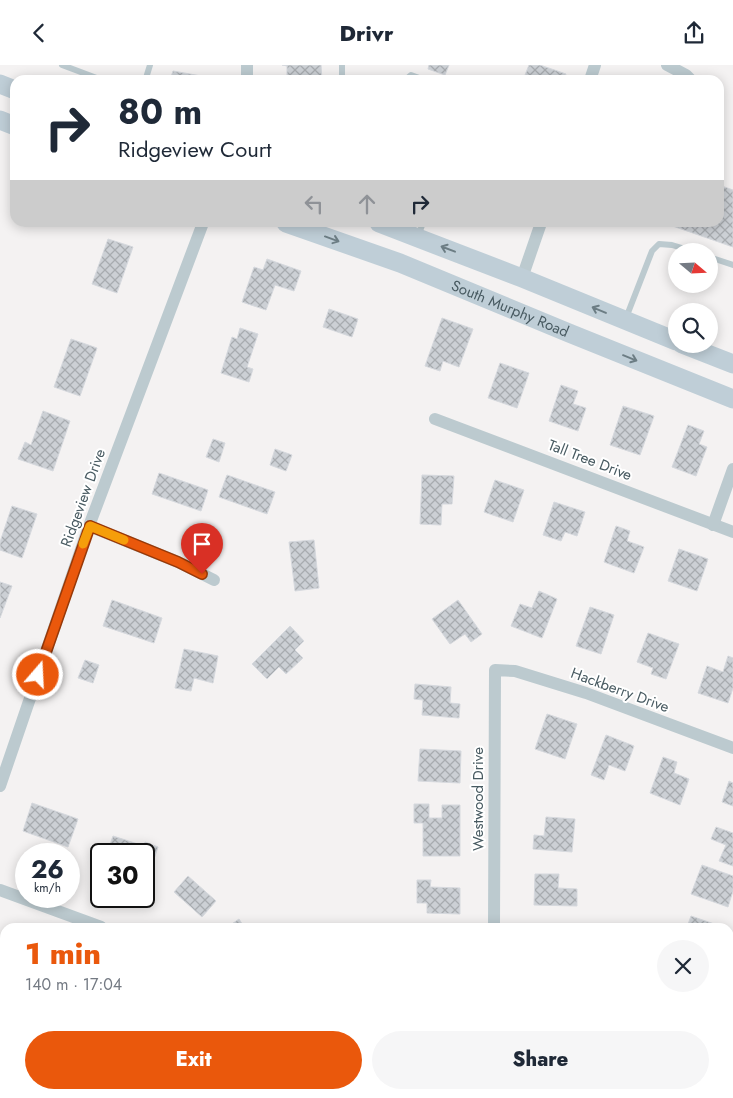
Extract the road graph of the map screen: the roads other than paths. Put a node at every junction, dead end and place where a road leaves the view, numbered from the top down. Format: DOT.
graph roads {
  1 [pos="62,65"];
  2 [pos="667,65"];
  3 [pos="89,75"];
  4 [pos="686,75"];
  5 [pos="202,227"];
  6 [pos="297,227"];
  7 [pos="403,227"];
  8 [pos="540,227"];
  9 [pos="420,230"];
  10 [pos="668,245"];
  11 [pos="718,260"];
  12 [pos="733,265"];
  13 [pos="522,278"];
  14 [pos="625,321"];
  15 [pos="668,338"];
  16 [pos="705,353"];
  17 [pos="733,364"];
  18 [pos="733,399"];
  19 [pos="435,419"];
  20 [pos="733,469"];
  21 [pos="713,525"];
  22 [pos="90,526"];
  23 [pos="733,532"];
  24 [pos="214,579"];
  25 [pos="495,670"];
  26 [pos="733,748"];
  27 [pos="0,786"];
  28 [pos="0,890"];
  29 [pos="90,923"];
  30 [pos="494,923"];
  1 -- 3 [label="lane"];
  2 -- 4 [label="street"];
  5 -- 22 [label="street, Ridgeview Drive"];
  6 -- 18 [label="main road, South Murphy Road, one-way"];
  7 -- 9 [label="main road, South Murphy Road"];
  8 -- 13 [label="street"];
  13 -- 9 [label="main road, South Murphy Road, one-way"];
  10 -- 14 [label="lane"];
  11 -- 12 [label="lane"];
  14 -- 13 [label="main road, South Murphy Road, one-way"];
  14 -- 15 [label="main road, South Murphy Road"];
  16 -- 17 [label="main road"];
  19 -- 21 [label="street, Tall Tree Drive"];
  20 -- 21 [label="street"];
  21 -- 23 [label="street, Tall Tree Drive"];
  22 -- 24 [label="street"];
  22 -- 27 [label="street, Ridgeview Drive"];
  25 -- 26 [label="street, Hackberry Drive"];
  25 -- 30 [label="street, Westwood Drive"];
  28 -- 29 [label="street"];
}
